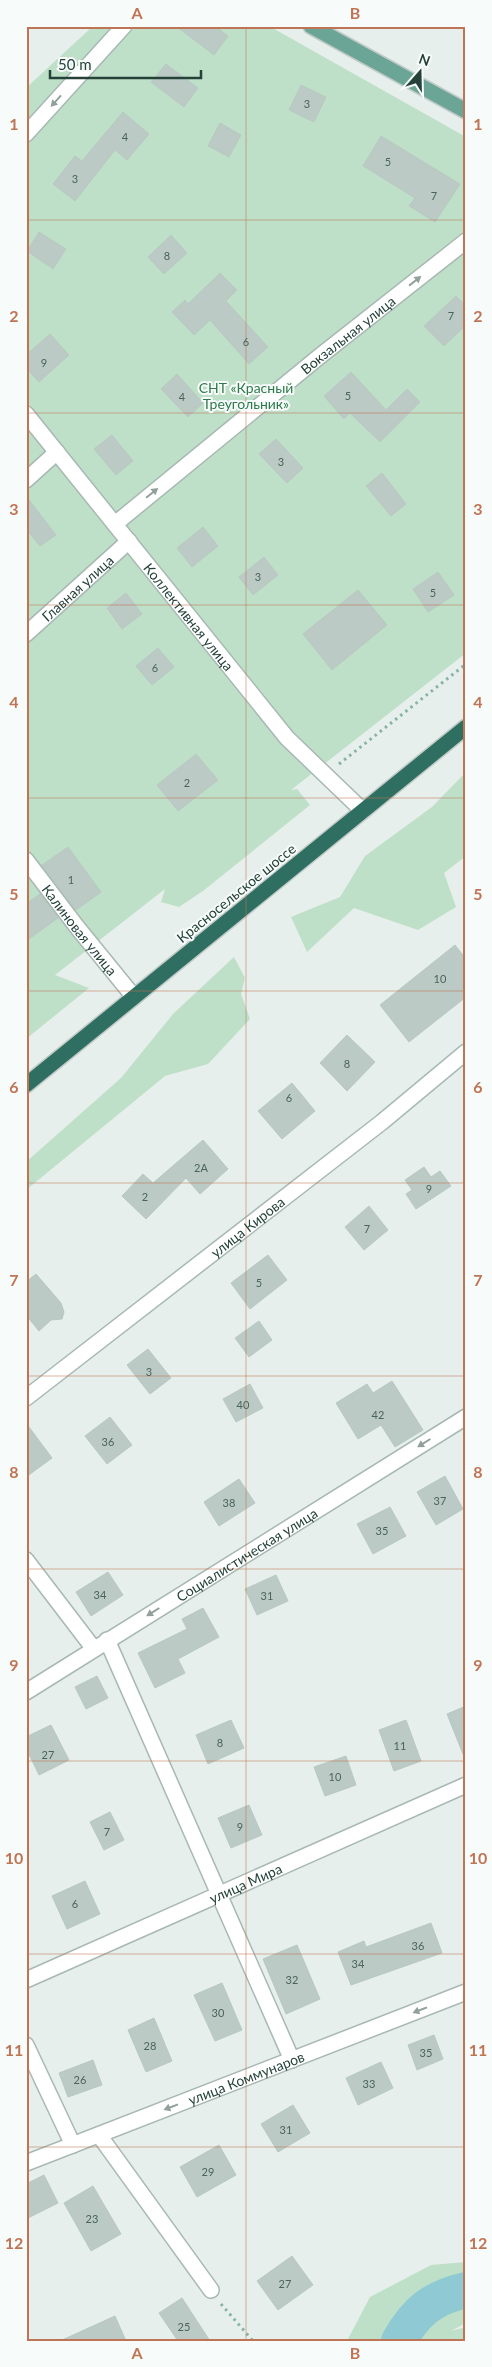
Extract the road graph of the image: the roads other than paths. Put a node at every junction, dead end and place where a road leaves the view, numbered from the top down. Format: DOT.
graph roads {
  1 [pos="124,26"];
  2 [pos="311,26"];
  3 [pos="466,111"];
  4 [pos="26,134"];
  5 [pos="466,241"];
  6 [pos="26,414"];
  7 [pos="56,452"];
  8 [pos="26,480"];
  9 [pos="114,524"];
  10 [pos="129,542"];
  11 [pos="26,634"];
  12 [pos="466,727"];
  13 [pos="362,811"];
  14 [pos="26,860"];
  15 [pos="134,997"];
  16 [pos="466,1052"];
  17 [pos="26,1085"];
  18 [pos="26,1398"];
  19 [pos="466,1417"];
  20 [pos="26,1560"];
  21 [pos="107,1640"];
  22 [pos="94,1648"];
  23 [pos="26,1692"];
  24 [pos="466,1785"];
  25 [pos="219,1894"];
  26 [pos="26,1980"];
  27 [pos="466,1992"];
  28 [pos="26,2045"];
  29 [pos="292,2060"];
  30 [pos="99,2135"];
  31 [pos="73,2145"];
  32 [pos="26,2163"];
  33 [pos="211,2290"];
  1 -- 4 [label="street, one-way"];
  2 -- 3 [label="main road"];
  9 -- 5 [label="street, Вокзальная улица, one-way"];
  6 -- 7 [label="street, Коллективная улица"];
  7 -- 8 [label="street"];
  7 -- 9 [label="street, Коллективная улица"];
  9 -- 10 [label="street, Коллективная улица"];
  10 -- 11 [label="street, Главная улица"];
  10 -- 13 [label="street, Коллективная улица"];
  12 -- 13 [label="highway, Красносельское шоссе"];
  13 -- 15 [label="highway, Красносельское шоссе"];
  14 -- 15 [label="street, Калиновая улица"];
  15 -- 17 [label="highway, Красносельское шоссе"];
  16 -- 18 [label="street, улица Кирова"];
  19 -- 21 [label="street, Социалистическая улица, one-way"];
  20 -- 22 [label="street"];
  21 -- 22 [label="street, Социалистическая улица"];
  21 -- 25 [label="street"];
  22 -- 23 [label="street, Социалистическая улица"];
  24 -- 25 [label="street, улица Мира"];
  25 -- 26 [label="street, улица Мира"];
  25 -- 29 [label="street"];
  27 -- 29 [label="street, улица Коммунаров, one-way"];
  28 -- 31 [label="street"];
  29 -- 30 [label="street, улица Коммунаров, one-way"];
  30 -- 31 [label="street, улица Коммунаров"];
  30 -- 33 [label="street"];
  31 -- 32 [label="street, улица Коммунаров"];
}
